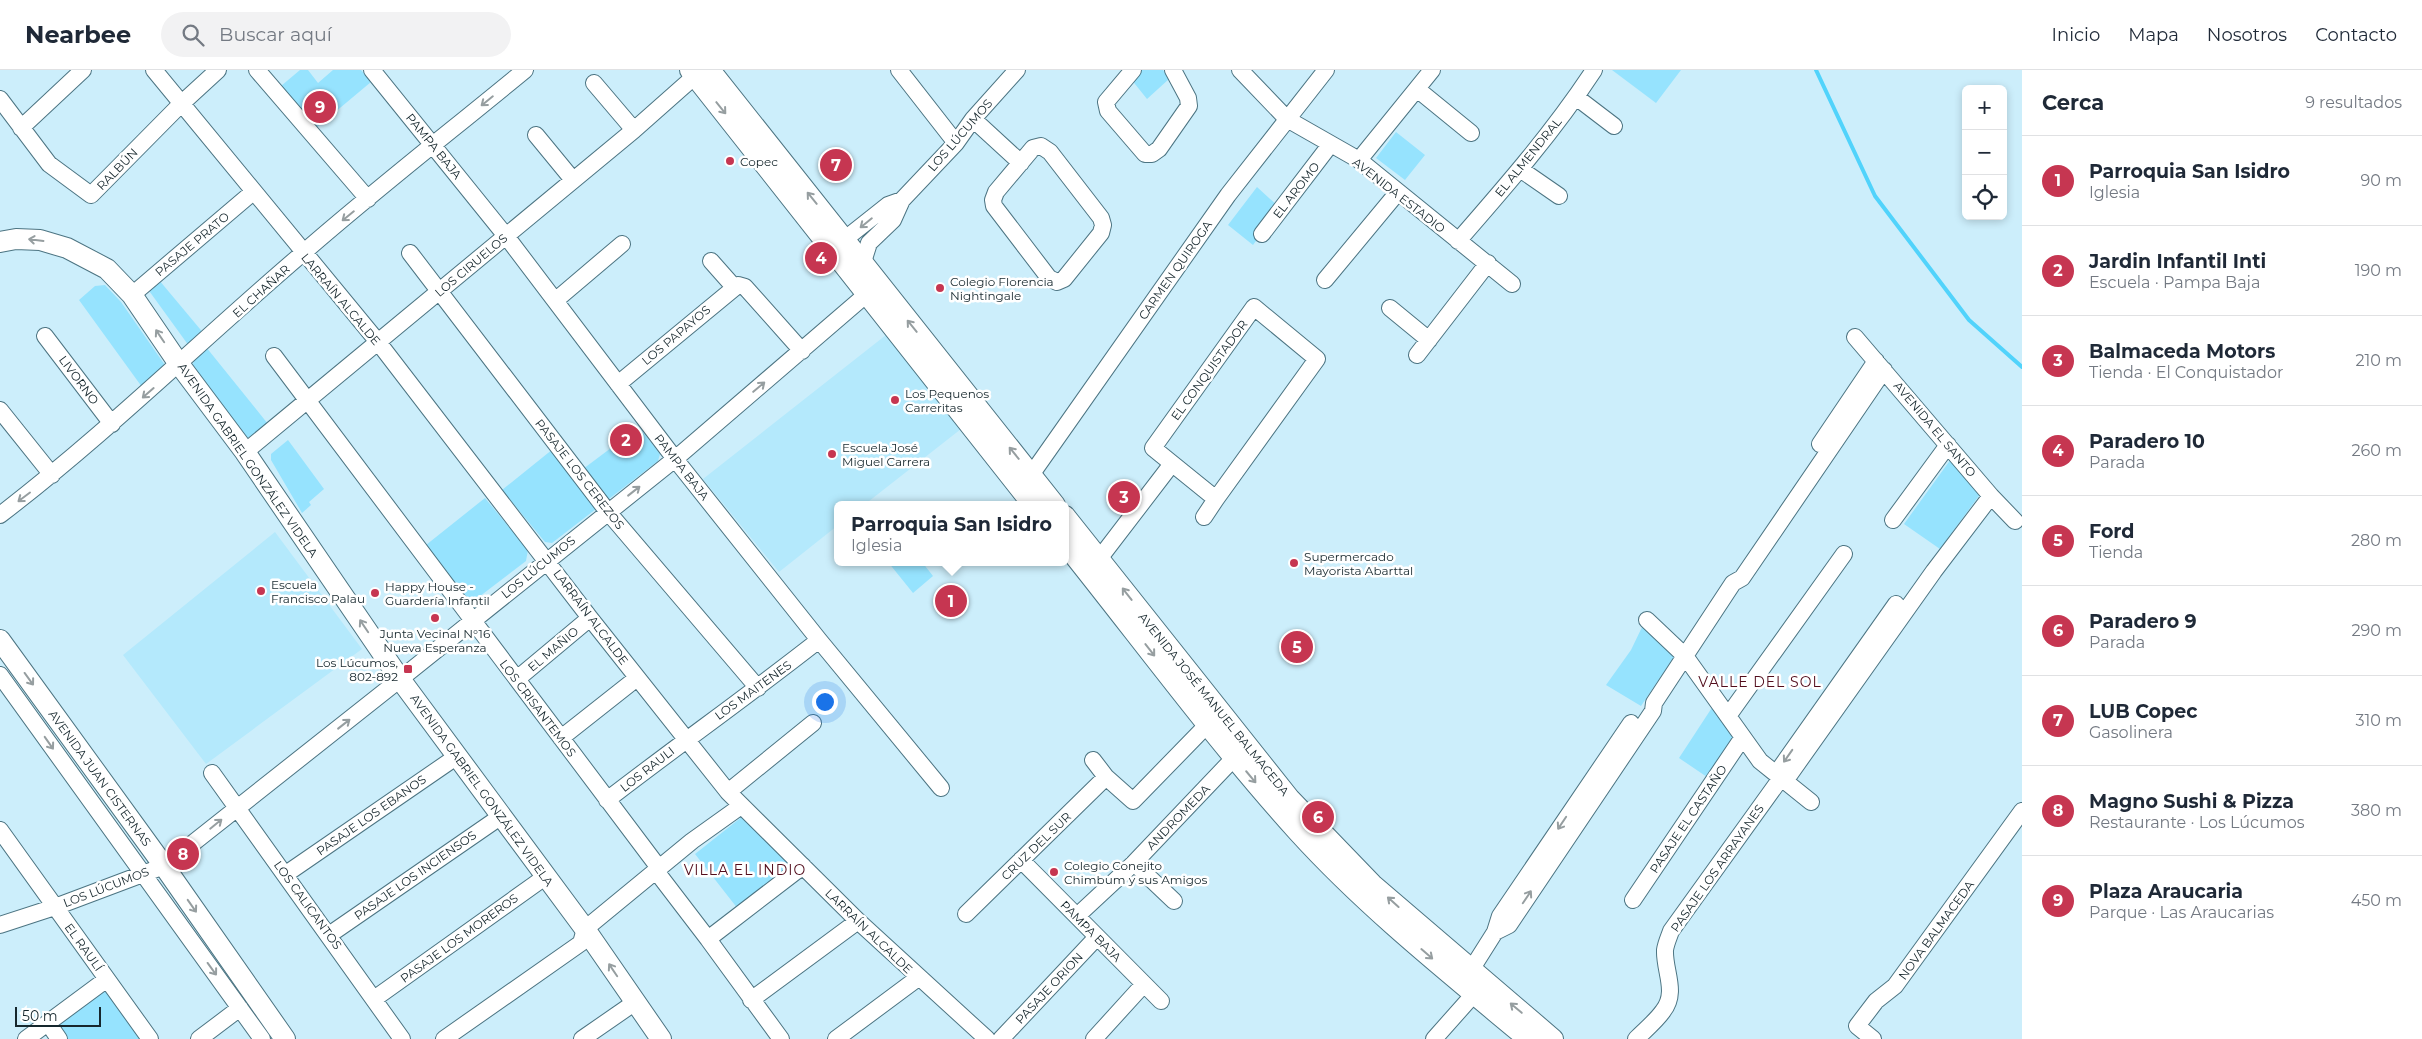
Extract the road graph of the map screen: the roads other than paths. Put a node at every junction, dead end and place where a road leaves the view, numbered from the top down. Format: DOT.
graph roads {
  1 [pos="83,70"];
  2 [pos="154,70"];
  3 [pos="218,70"];
  4 [pos="257,70"];
  5 [pos="372,70"];
  6 [pos="524,70"];
  7 [pos="899,70"];
  8 [pos="1133,70"];
  9 [pos="1173,70"];
  10 [pos="1240,70"];
  11 [pos="1326,70"];
  12 [pos="1432,70"];
  13 [pos="1594,70"];
  14 [pos="698,72"];
  15 [pos="1012,72"];
  16 [pos="594,83"];
  17 [pos="1417,89"];
  18 [pos="1576,97"];
  19 [pos="0,99"];
  20 [pos="181,104"];
  21 [pos="1287,118"];
  22 [pos="973,119"];
  23 [pos="1614,126"];
  24 [pos="21,128"];
  25 [pos="634,130"];
  26 [pos="1471,133"];
  27 [pos="536,135"];
  28 [pos="956,143"];
  29 [pos="433,145"];
  30 [pos="1330,145"];
  31 [pos="1359,160"];
  32 [pos="1021,164"];
  33 [pos="1520,169"];
  34 [pos="573,180"];
  35 [pos="253,192"];
  36 [pos="1398,192"];
  37 [pos="1559,196"];
  38 [pos="368,199"];
  39 [pos="902,200"];
  40 [pos="1262,234"];
  41 [pos="506,236"];
  42 [pos="0,242"];
  43 [pos="1458,242"];
  44 [pos="622,244"];
  45 [pos="838,245"];
  46 [pos="303,253"];
  47 [pos="410,253"];
  48 [pos="711,261"];
  49 [pos="863,262"];
  50 [pos="1488,264"];
  51 [pos="1325,280"];
  52 [pos="1512,284"];
  53 [pos="734,287"];
  54 [pos="873,289"];
  55 [pos="440,291"];
  56 [pos="132,295"];
  57 [pos="556,300"];
  58 [pos="1390,308"];
  59 [pos="45,336"];
  60 [pos="1855,337"];
  61 [pos="1429,340"];
  62 [pos="378,342"];
  63 [pos="802,351"];
  64 [pos="1417,355"];
  65 [pos="274,356"];
  66 [pos="179,364"];
  67 [pos="1880,366"];
  68 [pos="618,384"];
  69 [pos="308,400"];
  70 [pos="0,410"];
  71 [pos="112,424"];
  72 [pos="1948,445"];
  73 [pos="245,452"];
  74 [pos="675,459"];
  75 [pos="1171,465"];
  76 [pos="52,475"];
  77 [pos="1031,475"];
  78 [pos="1991,496"];
  79 [pos="1216,499"];
  80 [pos="1030,501"];
  81 [pos="1052,501"];
  82 [pos="608,512"];
  83 [pos="0,516"];
  84 [pos="1204,516"];
  85 [pos="1893,520"];
  86 [pos="1069,521"];
  87 [pos="2015,521"];
  88 [pos="1069,549"];
  89 [pos="1844,554"];
  90 [pos="1099,559"];
  91 [pos="547,560"];
  92 [pos="590,618"];
  93 [pos="1647,620"];
  94 [pos="471,621"];
  95 [pos="0,640"];
  96 [pos="819,640"];
  97 [pos="1685,656"];
  98 [pos="0,675"];
  99 [pos="637,678"];
  100 [pos="400,679"];
  101 [pos="517,680"];
  102 [pos="758,688"];
  103 [pos="1728,716"];
  104 [pos="813,723"];
  105 [pos="1208,724"];
  106 [pos="1743,737"];
  107 [pos="561,738"];
  108 [pos="686,738"];
  109 [pos="456,757"];
  110 [pos="1234,758"];
  111 [pos="1093,760"];
  112 [pos="212,773"];
  113 [pos="1106,777"];
  114 [pos="1781,778"];
  115 [pos="941,788"];
  116 [pos="728,792"];
  117 [pos="607,800"];
  118 [pos="1812,802"];
  119 [pos="741,806"];
  120 [pos="236,808"];
  121 [pos="2022,810"];
  122 [pos="500,816"];
  123 [pos="0,830"];
  124 [pos="1021,860"];
  125 [pos="1134,863"];
  126 [pos="164,866"];
  127 [pos="803,866"];
  128 [pos="658,869"];
  129 [pos="141,873"];
  130 [pos="286,874"];
  131 [pos="545,877"];
  132 [pos="1633,900"];
  133 [pos="1174,901"];
  134 [pos="55,907"];
  135 [pos="966,914"];
  136 [pos="1077,916"];
  137 [pos="858,921"];
  138 [pos="0,925"];
  139 [pos="585,929"];
  140 [pos="329,935"];
  141 [pos="1097,937"];
  142 [pos="708,939"];
  143 [pos="1471,970"];
  144 [pos="918,978"];
  145 [pos="107,979"];
  146 [pos="1144,984"];
  147 [pos="1474,994"];
  148 [pos="374,999"];
  149 [pos="752,1000"];
  150 [pos="1161,1001"];
  151 [pos="634,1003"];
  152 [pos="240,1008"];
  153 [pos="48,1023"];
  154 [pos="980,1037"];
  155 [pos="26,1039"];
  156 [pos="59,1039"];
  157 [pos="150,1039"];
  158 [pos="199,1039"];
  159 [pos="262,1039"];
  160 [pos="284,1039"];
  161 [pos="402,1039"];
  162 [pos="444,1039"];
  163 [pos="582,1039"];
  164 [pos="661,1039"];
  165 [pos="780,1039"];
  166 [pos="836,1039"];
  167 [pos="1001,1039"];
  168 [pos="1094,1039"];
  169 [pos="1434,1039"];
  170 [pos="1528,1039"];
  171 [pos="1553,1039"];
  172 [pos="1636,1039"];
  173 [pos="1874,1039"];
  1 -- 24 [label="street"];
  2 -- 20 [label="street, LARRAÍN ALCALDE"];
  3 -- 20 [label="street, RALBÚN"];
  4 -- 38 [label="street"];
  5 -- 29 [label="street, PAMPA BAJA"];
  6 -- 29 [label="street, EL CHAÑAR, one-way"];
  7 -- 28 [label="street"];
  8 -- 9 [label="street"];
  10 -- 21 [label="street, AVENIDA ESTADIO"];
  11 -- 21 [label="street, CARMEN QUIROGA"];
  12 -- 17 [label="street"];
  13 -- 18 [label="street, EL ALMENDRAL"];
  14 -- 25 [label="street, LOS CIRUELOS"];
  14 -- 45 [label="main road"];
  15 -- 22 [label="street, LOS LÚCUMOS"];
  16 -- 25 [label="street"];
  17 -- 26 [label="street"];
  17 -- 31 [label="street"];
  18 -- 23 [label="street"];
  18 -- 33 [label="street, EL ALMENDRAL"];
  19 -- 24 [label="street, RALBÚN"];
  20 -- 24 [label="street, RALBÚN"];
  20 -- 35 [label="street, LARRAÍN ALCALDE"];
  21 -- 30 [label="street, AVENIDA ESTADIO"];
  21 -- 77 [label="street, CARMEN QUIROGA"];
  22 -- 28 [label="street, LOS LÚCUMOS"];
  22 -- 32 [label="street"];
  25 -- 34 [label="street, LOS CIRUELOS"];
  27 -- 34 [label="street"];
  28 -- 39 [label="street, LOS LÚCUMOS"];
  29 -- 38 [label="street, EL CHAÑAR"];
  29 -- 41 [label="street, PAMPA BAJA"];
  30 -- 31 [label="street, AVENIDA ESTADIO"];
  30 -- 40 [label="street, EL AROMO"];
  31 -- 36 [label="street, AVENIDA ESTADIO"];
  32 -- 32 [label="street"];
  33 -- 37 [label="street"];
  33 -- 43 [label="street, EL ALMENDRAL"];
  34 -- 41 [label="street, LOS CIRUELOS"];
  35 -- 46 [label="street, LARRAÍN ALCALDE"];
  35 -- 56 [label="street, PASAJE PRATO"];
  36 -- 43 [label="street, AVENIDA ESTADIO"];
  36 -- 51 [label="street"];
  38 -- 46 [label="street, EL CHAÑAR, one-way"];
  39 -- 45 [label="street, LOS LÚCUMOS, one-way"];
  39 -- 49 [label="street, LOS LÚCUMOS"];
  41 -- 55 [label="street, LOS CIRUELOS"];
  41 -- 57 [label="street, PAMPA BAJA"];
  56 -- 42 [label="main road, AVENIDA GABRIEL GONZÁLEZ VIDELA, one-way"];
  43 -- 50 [label="street, AVENIDA ESTADIO"];
  44 -- 57 [label="street"];
  45 -- 49 [label="main road"];
  45 -- 54 [label="main road"];
  46 -- 62 [label="street, LARRAÍN ALCALDE"];
  46 -- 66 [label="street, EL CHAÑAR"];
  47 -- 55 [label="street, PASAJE LOS CEREZOS"];
  48 -- 53 [label="street"];
  49 -- 54 [label="main road"];
  50 -- 52 [label="street, AVENIDA ESTADIO"];
  50 -- 61 [label="street"];
  53 -- 63 [label="street"];
  53 -- 68 [label="street, LOS PAPAYOS"];
  54 -- 63 [label="street, LOS LÚCUMOS"];
  77 -- 54 [label="main road, one-way"];
  54 -- 80 [label="main road"];
  55 -- 62 [label="street, LOS CIRUELOS"];
  55 -- 82 [label="street, PASAJE LOS CEREZOS"];
  66 -- 56 [label="main road, AVENIDA GABRIEL GONZÁLEZ VIDELA, one-way"];
  57 -- 68 [label="street, PAMPA BAJA"];
  58 -- 61 [label="street"];
  59 -- 71 [label="street, LIVORNO"];
  60 -- 67 [label="street, AVENIDA EL SANTO"];
  61 -- 64 [label="street"];
  62 -- 69 [label="street, LOS CIRUELOS"];
  62 -- 91 [label="street, LARRAÍN ALCALDE"];
  74 -- 63 [label="street, LOS LÚCUMOS, one-way"];
  65 -- 69 [label="street, LOS CRISANTEMOS"];
  66 -- 71 [label="street, EL CHAÑAR, one-way"];
  66 -- 73 [label="main road, AVENIDA GABRIEL GONZÁLEZ VIDELA"];
  67 -- 72 [label="street, AVENIDA EL SANTO"];
  67 -- 97 [label="street"];
  68 -- 74 [label="street, PAMPA BAJA"];
  69 -- 73 [label="street, LOS CIRUELOS"];
  69 -- 94 [label="street, LOS CRISANTEMOS"];
  70 -- 76 [label="street"];
  71 -- 76 [label="street, EL CHAÑAR"];
  72 -- 78 [label="street, AVENIDA EL SANTO"];
  72 -- 85 [label="street"];
  100 -- 73 [label="main road, AVENIDA GABRIEL GONZÁLEZ VIDELA, one-way"];
  82 -- 74 [label="street, LOS LÚCUMOS, one-way"];
  74 -- 96 [label="street, PAMPA BAJA"];
  75 -- 79 [label="street, EL CONQUISTADOR"];
  75 -- 79 [label="street, EL CONQUISTADOR"];
  75 -- 90 [label="street"];
  76 -- 83 [label="street, EL CHAÑAR, one-way"];
  77 -- 81 [label="main road"];
  78 -- 87 [label="street, AVENIDA EL SANTO"];
  78 -- 114 [label="street, PASAJE LOS ARRAYANES"];
  79 -- 84 [label="street, EL CONQUISTADOR"];
  82 -- 91 [label="street, LOS LÚCUMOS"];
  82 -- 102 [label="street, PASAJE LOS CEREZOS"];
  86 -- 90 [label="main road, AVENIDA JOSÉ MANUEL BALMACEDA"];
  88 -- 105 [label="main road, AVENIDA JOSÉ MANUEL BALMACEDA, one-way"];
  89 -- 103 [label="street"];
  143 -- 90 [label="main road, AVENIDA JOSÉ MANUEL BALMACEDA, one-way"];
  91 -- 92 [label="street, LARRAÍN ALCALDE"];
  91 -- 94 [label="street, LOS LÚCUMOS"];
  92 -- 99 [label="street, LARRAÍN ALCALDE"];
  92 -- 101 [label="street, EL MAÑIO"];
  93 -- 97 [label="street"];
  94 -- 100 [label="street, LOS LÚCUMOS"];
  94 -- 101 [label="street, LOS CRISANTEMOS"];
  95 -- 126 [label="main road, AVENIDA JUAN CISTERNAS, one-way"];
  96 -- 102 [label="street, LOS MAITENES"];
  96 -- 115 [label="street, PAMPA BAJA"];
  97 -- 103 [label="street"];
  97 -- 143 [label="street"];
  98 -- 129 [label="street, AVENIDA JUAN CISTERNAS, one-way"];
  99 -- 107 [label="street"];
  99 -- 108 [label="street, LARRAÍN ALCALDE"];
  100 -- 109 [label="main road, AVENIDA GABRIEL GONZÁLEZ VIDELA"];
  120 -- 100 [label="street, LOS LÚCUMOS, one-way"];
  101 -- 107 [label="street, LOS CRISANTEMOS"];
  102 -- 108 [label="street, LOS MAITENES"];
  103 -- 106 [label="street"];
  104 -- 116 [label="street"];
  105 -- 110 [label="main road, AVENIDA JOSÉ MANUEL BALMACEDA"];
  105 -- 113 [label="street"];
  106 -- 114 [label="street"];
  106 -- 132 [label="street, PASAJE EL CASTAÑO"];
  107 -- 117 [label="street, LOS CRISANTEMOS"];
  108 -- 116 [label="street, LARRAÍN ALCALDE"];
  108 -- 117 [label="street, LOS RAULI"];
  109 -- 122 [label="main road, AVENIDA GABRIEL GONZÁLEZ VIDELA"];
  109 -- 130 [label="street, PASAJE LOS EBANOS"];
  110 -- 125 [label="street, ANDROMEDA"];
  110 -- 147 [label="main road, AVENIDA JOSÉ MANUEL BALMACEDA, one-way"];
  111 -- 113 [label="street"];
  112 -- 120 [label="street, LOS CALICANTOS"];
  113 -- 124 [label="street, CRUZ DEL SUR"];
  114 -- 118 [label="street"];
  114 -- 172 [label="street, PASAJE LOS ARRAYANES"];
  116 -- 119 [label="street, LARRAÍN ALCALDE"];
  117 -- 128 [label="street, LOS CRISANTEMOS"];
  119 -- 127 [label="street, LARRAÍN ALCALDE"];
  119 -- 128 [label="street"];
  126 -- 120 [label="street, LOS LÚCUMOS, one-way"];
  120 -- 130 [label="street, LOS CALICANTOS"];
  121 -- 173 [label="street, NOVA BALMACEDA"];
  122 -- 131 [label="main road, AVENIDA GABRIEL GONZÁLEZ VIDELA"];
  122 -- 140 [label="street, PASAJE LOS INCIENSOS"];
  123 -- 134 [label="street, EL RAULÍ"];
  124 -- 135 [label="street, CRUZ DEL SUR"];
  124 -- 136 [label="street, PAMPA BAJA"];
  125 -- 133 [label="street"];
  125 -- 136 [label="street, ANDROMEDA"];
  126 -- 129 [label="street, LOS LÚCUMOS"];
  126 -- 160 [label="main road, AVENIDA JUAN CISTERNAS, one-way"];
  127 -- 137 [label="street, LARRAÍN ALCALDE"];
  127 -- 142 [label="street"];
  128 -- 139 [label="street"];
  128 -- 142 [label="street, LOS CRISANTEMOS"];
  129 -- 134 [label="street, LOS LÚCUMOS"];
  129 -- 152 [label="street, AVENIDA JUAN CISTERNAS, one-way"];
  130 -- 140 [label="street, LOS CALICANTOS"];
  131 -- 139 [label="main road, AVENIDA GABRIEL GONZÁLEZ VIDELA"];
  131 -- 148 [label="street, PASAJE LOS MOREROS"];
  134 -- 138 [label="street, LOS LÚCUMOS"];
  134 -- 145 [label="street, EL RAULÍ"];
  136 -- 141 [label="street, PAMPA BAJA"];
  137 -- 144 [label="street, LARRAÍN ALCALDE"];
  137 -- 149 [label="street"];
  151 -- 139 [label="main road, AVENIDA GABRIEL GONZÁLEZ VIDELA, one-way"];
  139 -- 162 [label="street"];
  140 -- 148 [label="street, LOS CALICANTOS"];
  141 -- 146 [label="street, PAMPA BAJA"];
  141 -- 167 [label="street, PASAJE ORION"];
  142 -- 149 [label="street, LOS CRISANTEMOS"];
  171 -- 143 [label="main road, AVENIDA JOSÉ MANUEL BALMACEDA, one-way"];
  144 -- 154 [label="street, LARRAÍN ALCALDE"];
  144 -- 166 [label="street"];
  145 -- 153 [label="street"];
  145 -- 157 [label="street, EL RAULÍ"];
  146 -- 150 [label="street, PAMPA BAJA"];
  146 -- 168 [label="street"];
  147 -- 169 [label="street"];
  147 -- 170 [label="main road, AVENIDA JOSÉ MANUEL BALMACEDA"];
  148 -- 161 [label="street, LOS CALICANTOS"];
  149 -- 165 [label="street, LOS CRISANTEMOS"];
  151 -- 163 [label="street"];
  151 -- 164 [label="main road, AVENIDA GABRIEL GONZÁLEZ VIDELA"];
  152 -- 158 [label="street"];
  152 -- 159 [label="street, AVENIDA JUAN CISTERNAS"];
  153 -- 155 [label="street"];
  153 -- 156 [label="street"];
}
